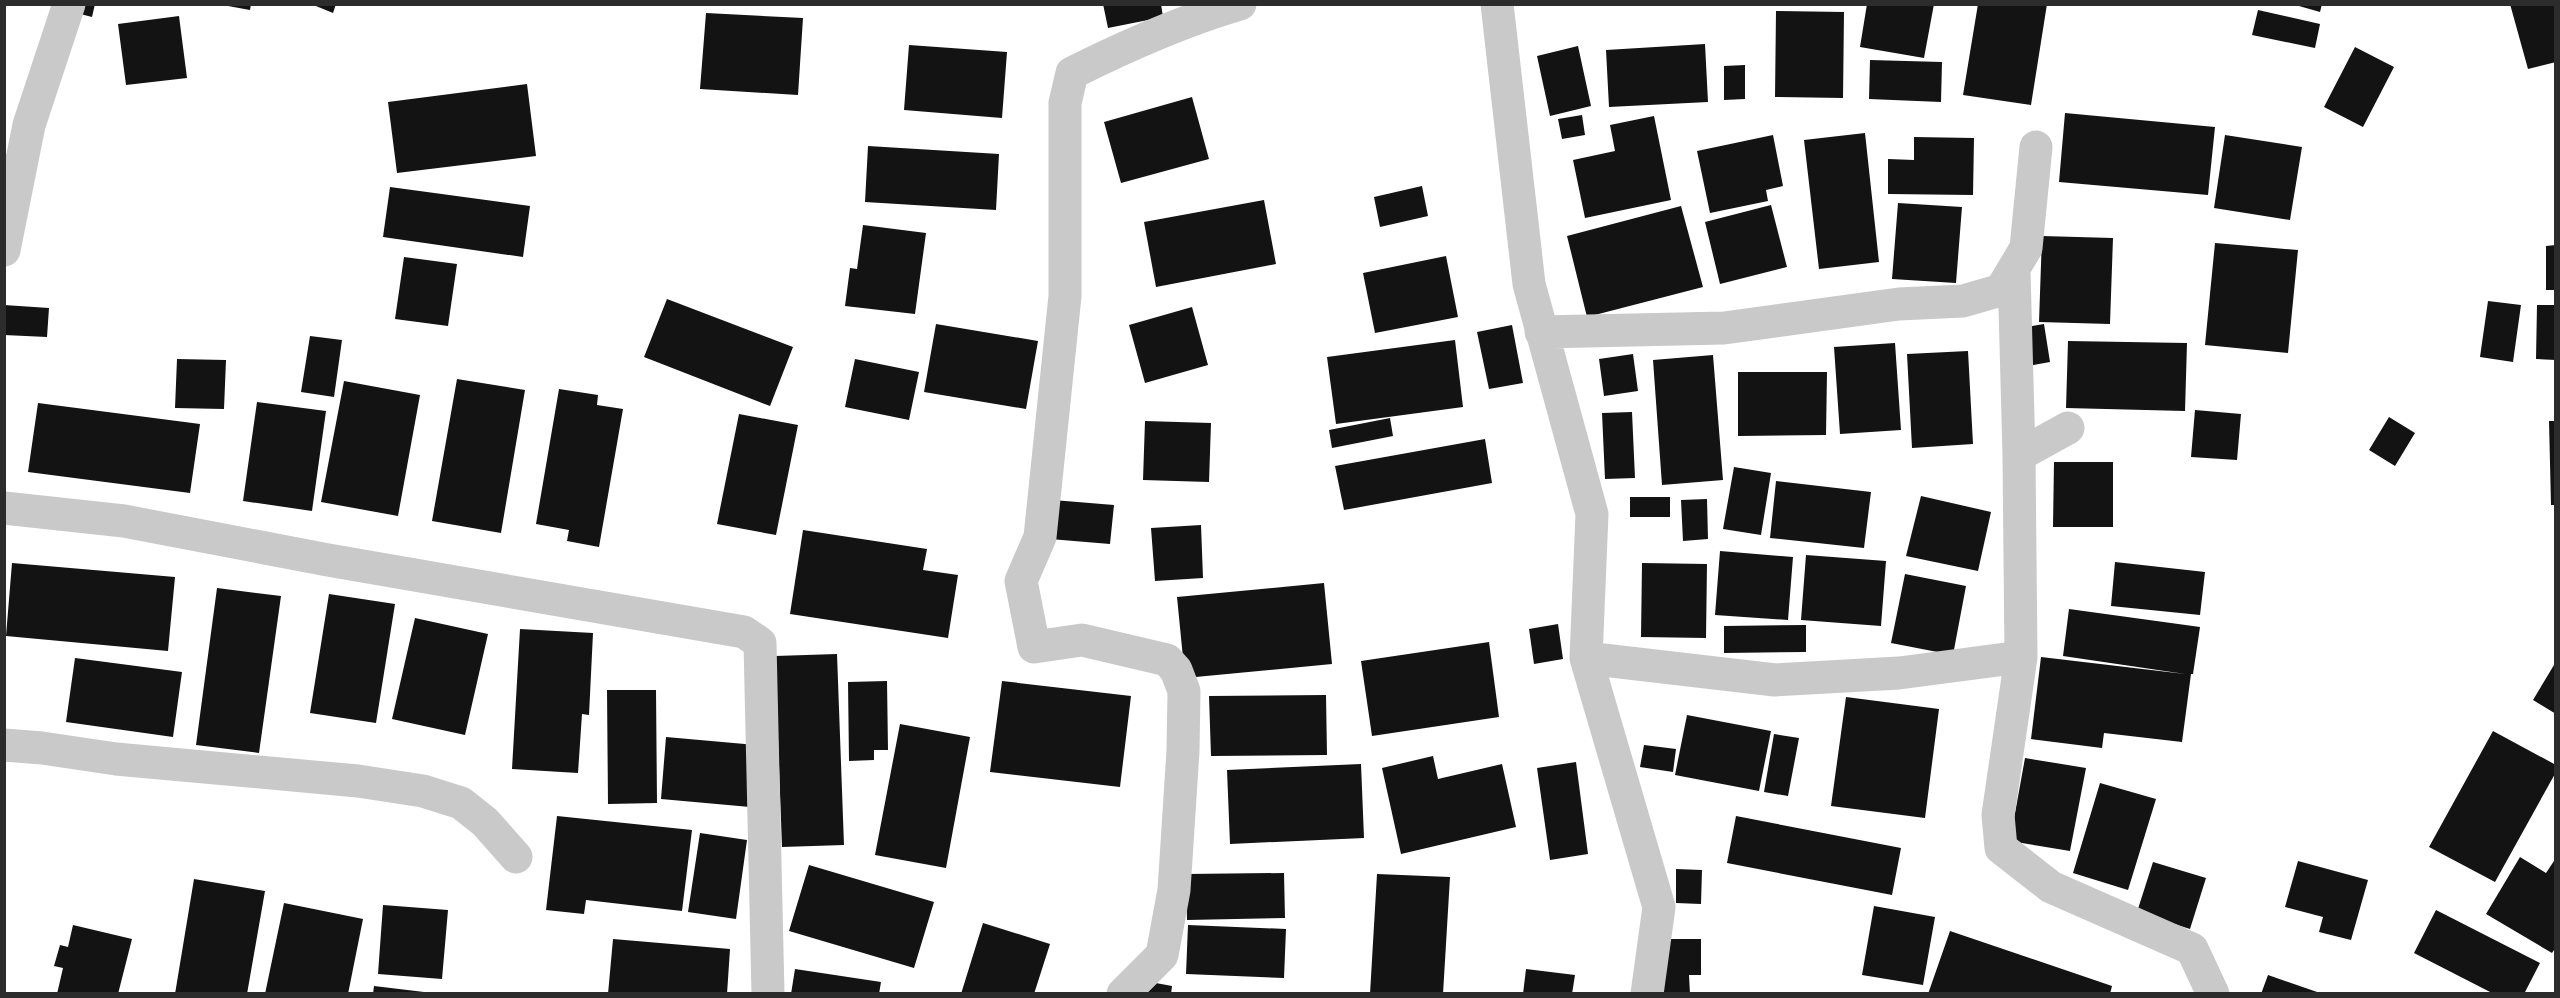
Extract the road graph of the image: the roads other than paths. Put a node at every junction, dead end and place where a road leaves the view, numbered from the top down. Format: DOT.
graph roads {
  1 [pos="69,4"];
  2 [pos="1240,4"];
  3 [pos="1497,4"];
  4 [pos="2036,147"];
  5 [pos="4,250"];
  6 [pos="2014,270"];
  7 [pos="1541,332"];
  8 [pos="2068,428"];
  9 [pos="2019,455"];
  10 [pos="4,508"];
  11 [pos="2021,657"];
  12 [pos="1586,658"];
  13 [pos="4,745"];
  14 [pos="516,857"];
  15 [pos="768,993"];
  16 [pos="1123,993"];
  17 [pos="1647,993"];
  18 [pos="2213,993"];
  1 -- 5 [label="street"];
  2 -- 16 [label="street"];
  3 -- 7 [label="street"];
  4 -- 6 [label="street"];
  6 -- 7 [label="street"];
  6 -- 9 [label="street"];
  7 -- 12 [label="street"];
  8 -- 9 [label="street"];
  9 -- 11 [label="street"];
  10 -- 15 [label="street"];
  11 -- 12 [label="street"];
  11 -- 18 [label="street"];
  12 -- 17 [label="street"];
  13 -- 14 [label="street"];
}
